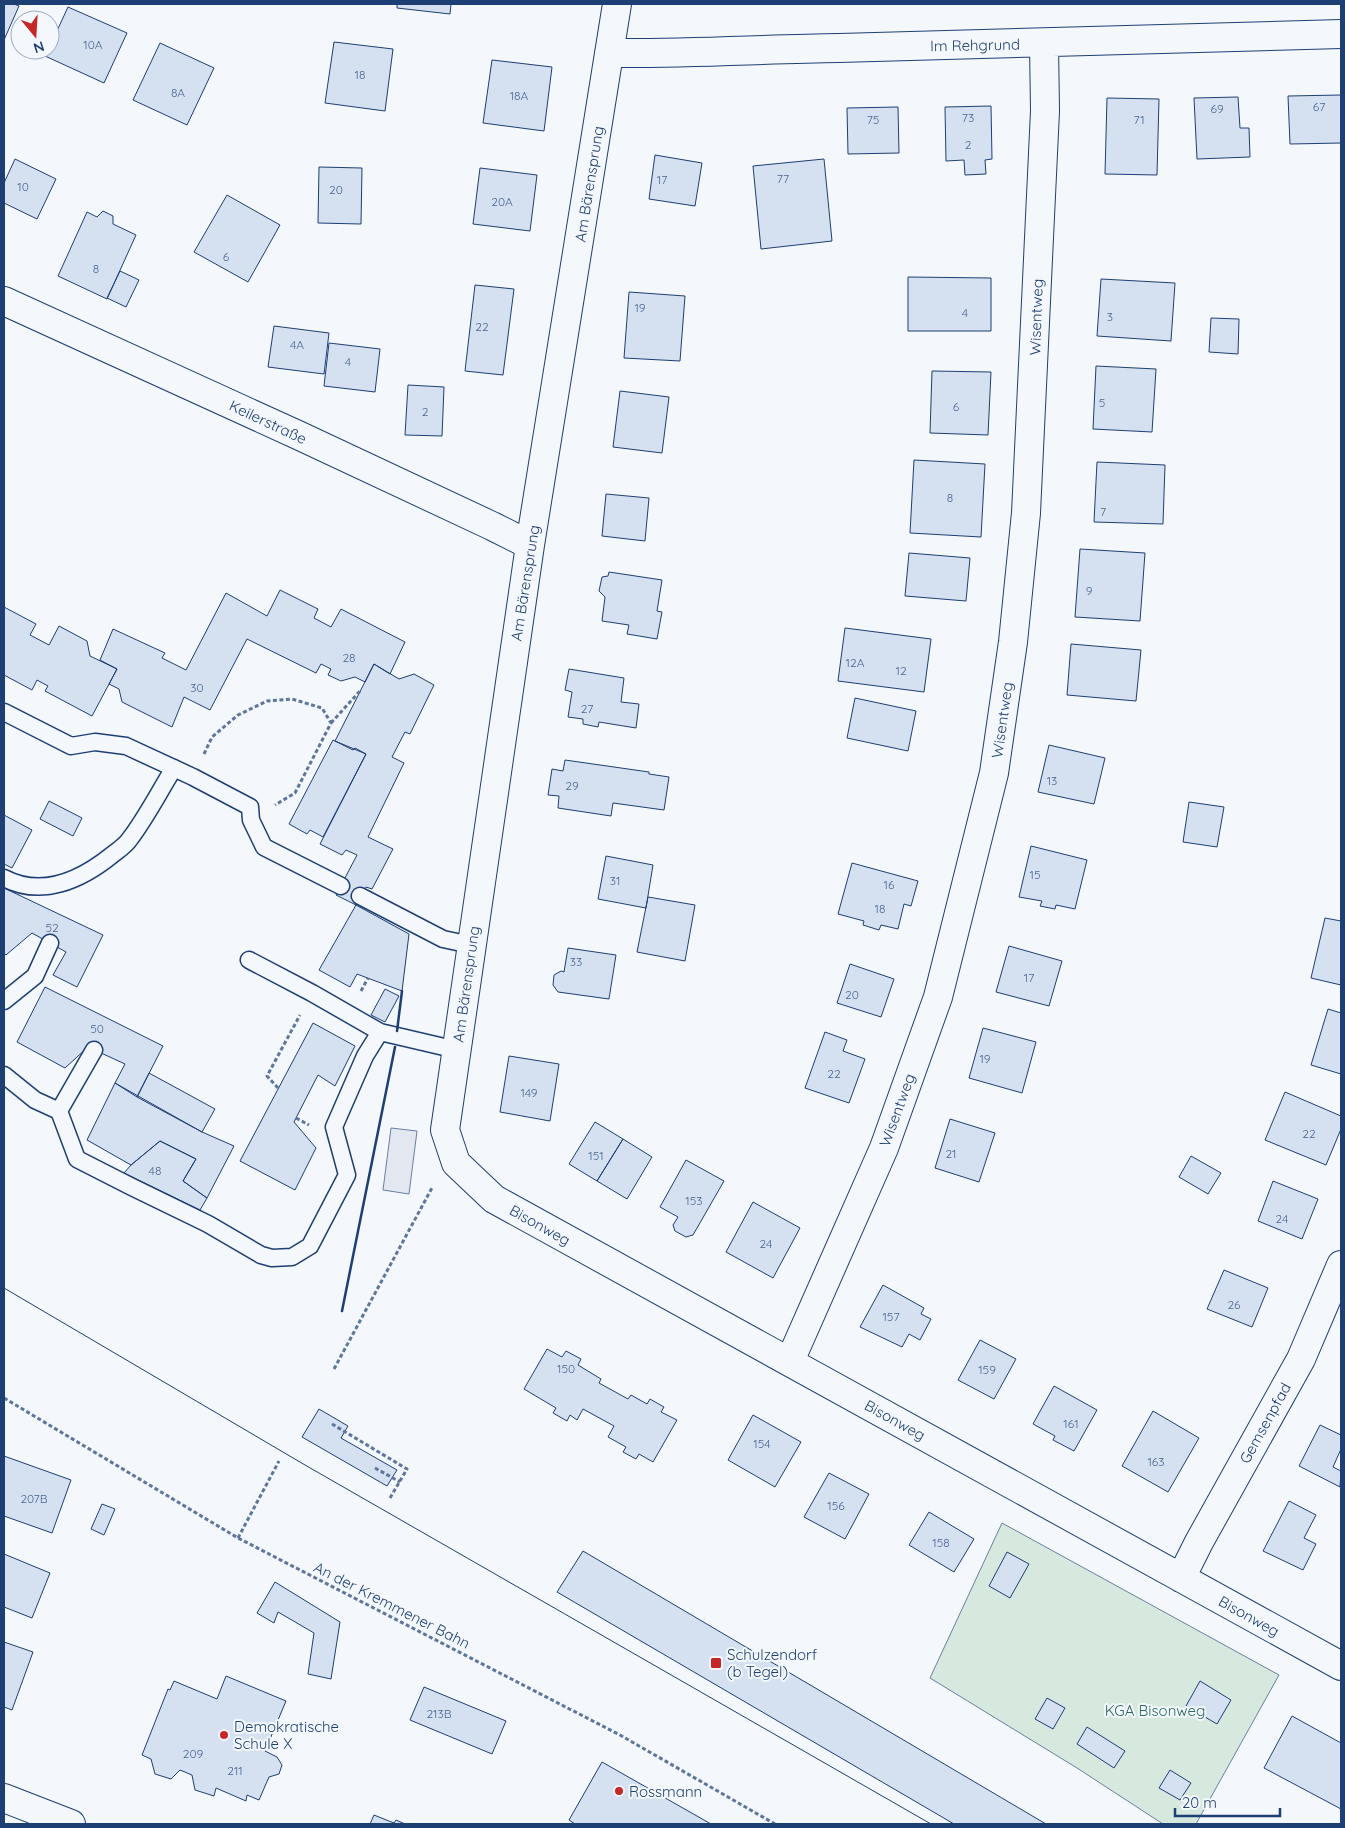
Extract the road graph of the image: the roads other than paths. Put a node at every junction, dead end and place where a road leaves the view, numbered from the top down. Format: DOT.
graph roads {
  1 [pos="617,4"];
  2 [pos="1341,34"];
  3 [pos="1044,44"];
  4 [pos="609,53"];
  5 [pos="4,301"];
  6 [pos="530,545"];
  7 [pos="4,712"];
  8 [pos="174,768"];
  9 [pos="4,878"];
  10 [pos="340,886"];
  11 [pos="360,896"];
  12 [pos="50,943"];
  13 [pos="471,945"];
  14 [pos="249,960"];
  15 [pos="4,1001"];
  16 [pos="380,1032"];
  17 [pos="94,1050"];
  18 [pos="457,1050"];
  19 [pos="4,1075"];
  20 [pos="59,1111"];
  21 [pos="456,1163"];
  22 [pos="1341,1265"];
  23 [pos="790,1361"];
  24 [pos="1181,1578"];
  25 [pos="1341,1666"];
  26 [pos="4,1798"];
  27 [pos="71,1824"];
  1 -- 4 [label="street, Am Bärensprung"];
  2 -- 3 [label="street, Im Rehgrund"];
  3 -- 4 [label="street, Im Rehgrund"];
  3 -- 23 [label="street, Wisentweg"];
  4 -- 6 [label="street, Am Bärensprung"];
  5 -- 6 [label="street, Keilerstraße"];
  6 -- 13 [label="street, Am Bärensprung"];
  7 -- 8 [label="lane"];
  8 -- 9 [label="lane"];
  8 -- 10 [label="lane"];
  11 -- 13 [label="lane"];
  12 -- 15 [label="lane"];
  13 -- 18 [label="street, Am Bärensprung"];
  14 -- 16 [label="lane"];
  16 -- 18 [label="lane"];
  16 -- 20 [label="lane"];
  17 -- 20 [label="lane"];
  18 -- 21 [label="street, Am Bärensprung"];
  19 -- 20 [label="lane"];
  21 -- 23 [label="street, Bisonweg"];
  22 -- 24 [label="street, Gemsenpfad"];
  23 -- 24 [label="street, Bisonweg"];
  24 -- 25 [label="street, Bisonweg"];
  26 -- 27 [label="street"];
}
